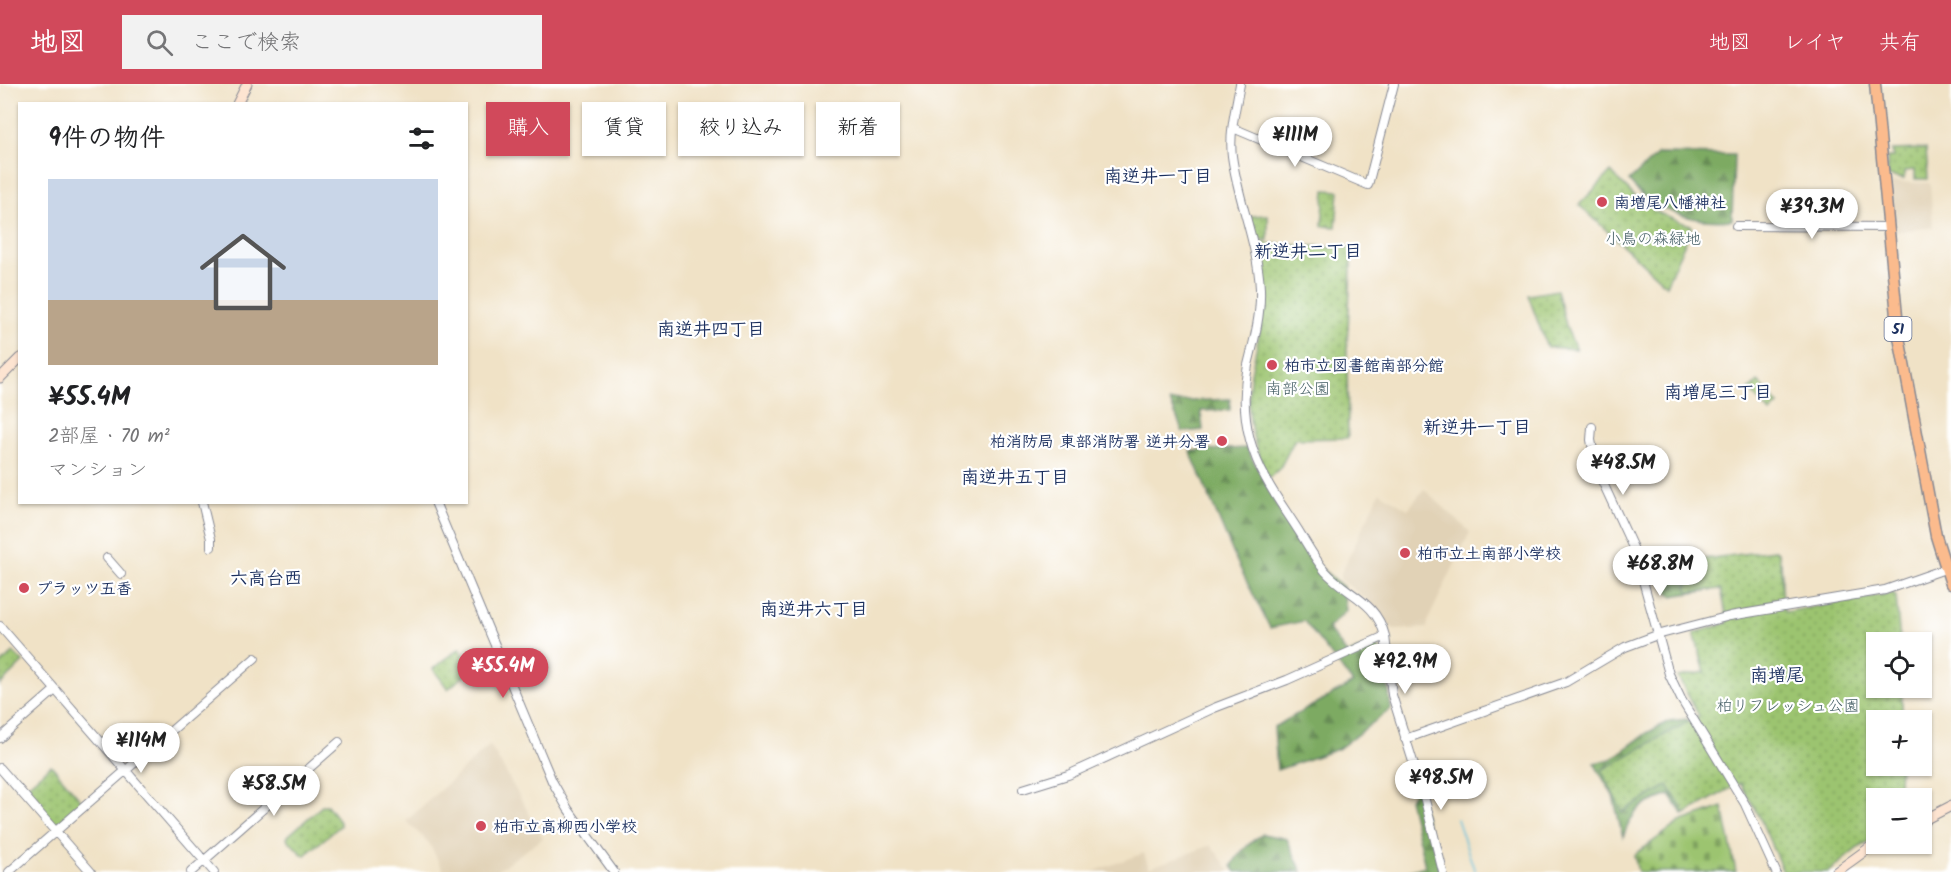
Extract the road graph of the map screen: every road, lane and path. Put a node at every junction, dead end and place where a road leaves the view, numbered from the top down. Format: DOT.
graph roads {
  1 [pos="247,84"];
  2 [pos="1240,84"];
  3 [pos="1394,84"];
  4 [pos="1875,84"];
  5 [pos="238,102"];
  6 [pos="1233,128"];
  7 [pos="1736,226"];
  8 [pos="1889,227"];
  9 [pos="18,360"];
  10 [pos="0,378"];
  11 [pos="1592,427"];
  12 [pos="202,504"];
  13 [pos="436,504"];
  14 [pos="211,547"];
  15 [pos="106,558"];
  16 [pos="1945,569"];
  17 [pos="122,574"];
  18 [pos="1951,584"];
  19 [pos="0,626"];
  20 [pos="1657,635"];
  21 [pos="1384,636"];
  22 [pos="255,658"];
  23 [pos="55,690"];
  24 [pos="0,738"];
  25 [pos="1405,739"];
  26 [pos="339,742"];
  27 [pos="0,768"];
  28 [pos="126,770"];
  29 [pos="1023,789"];
  30 [pos="1951,806"];
  31 [pos="1932,815"];
  32 [pos="56,831"];
  33 [pos="1866,850"];
  34 [pos="204,861"];
  35 [pos="9,872"];
  36 [pos="91,872"];
  37 [pos="191,872"];
  38 [pos="214,872"];
  39 [pos="614,872"];
  40 [pos="1443,872"];
  41 [pos="1776,872"];
  42 [pos="1836,872"];
  1 -- 5 [label="main road"];
  2 -- 6 [label="street"];
  3 -- 6 [label="street"];
  4 -- 8 [label="main road, 51"];
  6 -- 21 [label="street"];
  7 -- 8 [label="street"];
  8 -- 16 [label="main road, 51"];
  9 -- 10 [label="main road"];
  11 -- 20 [label="street"];
  12 -- 14 [label="street"];
  13 -- 39 [label="street"];
  15 -- 17 [label="street"];
  16 -- 18 [label="main road, 51"];
  16 -- 20 [label="street"];
  19 -- 23 [label="street"];
  20 -- 25 [label="street"];
  20 -- 41 [label="street"];
  21 -- 25 [label="street"];
  21 -- 29 [label="street"];
  22 -- 28 [label="street"];
  23 -- 24 [label="street"];
  23 -- 28 [label="street"];
  25 -- 40 [label="street"];
  26 -- 34 [label="street"];
  27 -- 32 [label="street"];
  28 -- 32 [label="street"];
  28 -- 34 [label="street"];
  30 -- 31 [label="main road"];
  32 -- 35 [label="street"];
  32 -- 36 [label="street"];
  33 -- 42 [label="main road"];
  34 -- 37 [label="street"];
  34 -- 38 [label="street"];
}
